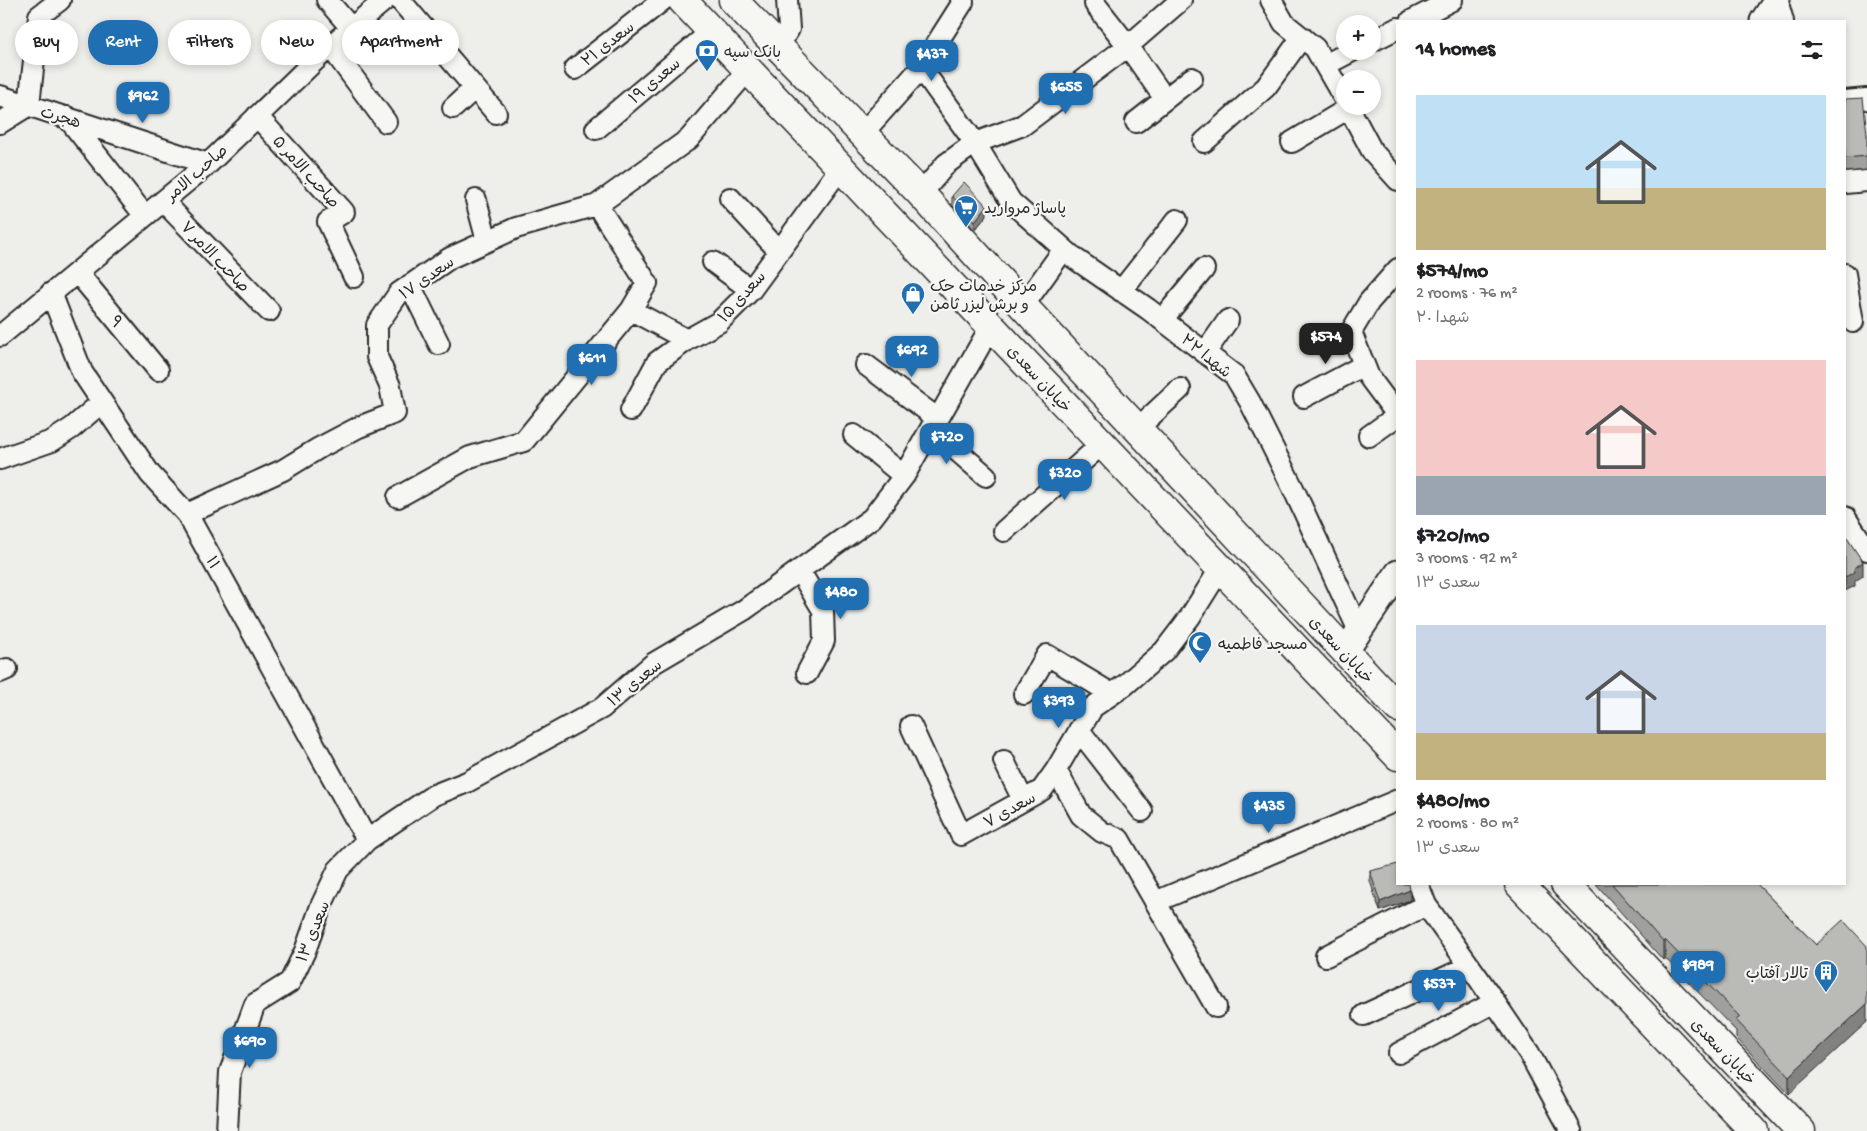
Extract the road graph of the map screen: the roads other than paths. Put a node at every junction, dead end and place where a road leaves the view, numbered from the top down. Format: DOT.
graph roads {
  1 [pos="60,0"];
  2 [pos="327,0"];
  3 [pos="385,0"];
  4 [pos="400,0"];
  5 [pos="663,0"];
  6 [pos="682,0"];
  7 [pos="733,0"];
  8 [pos="787,0"];
  9 [pos="1181,0"];
  10 [pos="1271,0"];
  11 [pos="1452,0"];
  12 [pos="1777,0"];
  13 [pos="962,1"];
  14 [pos="1095,4"];
  15 [pos="344,20"];
  16 [pos="361,20"];
  17 [pos="1413,20"];
  18 [pos="1764,20"];
  19 [pos="1783,20"];
  20 [pos="1396,29"];
  21 [pos="712,31"];
  22 [pos="342,36"];
  23 [pos="1381,36"];
  24 [pos="1302,37"];
  25 [pos="332,44"];
  26 [pos="1128,46"];
  27 [pos="778,47"];
  28 [pos="332,49"];
  29 [pos="1336,59"];
  30 [pos="310,65"];
  31 [pos="1325,65"];
  32 [pos="921,68"];
  33 [pos="574,69"];
  34 [pos="748,70"];
  35 [pos="1192,78"];
  36 [pos="1336,85"];
  37 [pos="475,88"];
  38 [pos="0,96"];
  39 [pos="1165,99"];
  40 [pos="1867,99"];
  41 [pos="1846,101"];
  42 [pos="29,106"];
  43 [pos="453,108"];
  44 [pos="1336,112"];
  45 [pos="496,113"];
  46 [pos="1352,115"];
  47 [pos="257,116"];
  48 [pos="67,117"];
  49 [pos="0,122"];
  50 [pos="386,122"];
  51 [pos="1136,122"];
  52 [pos="596,129"];
  53 [pos="862,134"];
  54 [pos="974,142"];
  55 [pos="1204,142"];
  56 [pos="1292,142"];
  57 [pos="208,164"];
  58 [pos="841,167"];
  59 [pos="1394,171"];
  60 [pos="1867,181"];
  61 [pos="1846,183"];
  62 [pos="921,194"];
  63 [pos="730,198"];
  64 [pos="476,200"];
  65 [pos="163,201"];
  66 [pos="597,205"];
  67 [pos="145,216"];
  68 [pos="1177,220"];
  69 [pos="946,222"];
  70 [pos="487,241"];
  71 [pos="918,249"];
  72 [pos="1064,249"];
  73 [pos="779,251"];
  74 [pos="973,252"];
  75 [pos="713,262"];
  76 [pos="1204,270"];
  77 [pos="1396,271"];
  78 [pos="77,272"];
  79 [pos="354,277"];
  80 [pos="945,278"];
  81 [pos="1846,280"];
  82 [pos="410,285"];
  83 [pos="751,290"];
  84 [pos="1121,291"];
  85 [pos="51,293"];
  86 [pos="1023,306"];
  87 [pos="631,310"];
  88 [pos="269,311"];
  89 [pos="1162,320"];
  90 [pos="1228,320"];
  91 [pos="1853,322"];
  92 [pos="991,326"];
  93 [pos="0,336"];
  94 [pos="686,340"];
  95 [pos="438,344"];
  96 [pos="1206,353"];
  97 [pos="866,364"];
  98 [pos="1364,365"];
  99 [pos="158,370"];
  100 [pos="1180,389"];
  101 [pos="1304,397"];
  102 [pos="102,402"];
  103 [pos="631,410"];
  104 [pos="1396,415"];
  105 [pos="1396,417"];
  106 [pos="934,424"];
  107 [pos="1138,428"];
  108 [pos="854,435"];
  109 [pos="1369,436"];
  110 [pos="1102,444"];
  111 [pos="0,459"];
  112 [pos="904,476"];
  113 [pos="986,476"];
  114 [pos="398,497"];
  115 [pos="187,514"];
  116 [pos="1846,518"];
  117 [pos="1004,531"];
  118 [pos="1867,550"];
  119 [pos="1220,569"];
  120 [pos="799,570"];
  121 [pos="1396,576"];
  122 [pos="1352,642"];
  123 [pos="808,673"];
  124 [pos="1024,694"];
  125 [pos="1112,694"];
  126 [pos="1396,705"];
  127 [pos="911,726"];
  128 [pos="1079,730"];
  129 [pos="1396,754"];
  130 [pos="1004,761"];
  131 [pos="1056,770"];
  132 [pos="1023,800"];
  133 [pos="1396,801"];
  134 [pos="1142,810"];
  135 [pos="366,840"];
  136 [pos="1418,885"];
  137 [pos="1520,885"];
  138 [pos="1566,885"];
  139 [pos="1155,902"];
  140 [pos="1426,905"];
  141 [pos="1326,956"];
  142 [pos="1470,966"];
  143 [pos="1495,1002"];
  144 [pos="1216,1007"];
  145 [pos="1364,1015"];
  146 [pos="1399,1053"];
  147 [pos="227,1131"];
  148 [pos="1571,1131"];
  149 [pos="1754,1131"];
  150 [pos="1801,1131"];
  1 -- 42 [label="street"];
  2 -- 15 [label="street"];
  3 -- 16 [label="street, صاحب الامر"];
  4 -- 37 [label="street"];
  5 -- 33 [label="street, سعدی ۲۱"];
  6 -- 21 [label="main road, خیابان سعدی"];
  7 -- 27 [label="main road, خیابان سعدی"];
  8 -- 27 [label="street"];
  9 -- 26 [label="street"];
  10 -- 24 [label="street"];
  11 -- 17 [label="street"];
  12 -- 18 [label="street"];
  12 -- 19 [label="street"];
  13 -- 32 [label="street"];
  14 -- 26 [label="street"];
  20 -- 23 [label="street"];
  21 -- 34 [label="main road, خیابان سعدی"];
  21 -- 52 [label="street, سعدی ۱۹"];
  22 -- 25 [label="street, صاحب الامر"];
  24 -- 31 [label="street"];
  24 -- 55 [label="street"];
  26 -- 39 [label="street"];
  26 -- 54 [label="street"];
  27 -- 53 [label="main road, خیابان سعدی"];
  28 -- 50 [label="street"];
  29 -- 31 [label="street"];
  30 -- 47 [label="street, صاحب الامر"];
  31 -- 36 [label="street"];
  32 -- 53 [label="street"];
  32 -- 54 [label="street, شهدا ۲۲"];
  34 -- 58 [label="main road, خیابان سعدی"];
  34 -- 66 [label="street, سعدی ۱۷"];
  35 -- 39 [label="street"];
  37 -- 43 [label="street"];
  37 -- 45 [label="street"];
  38 -- 42 [label="street, هجرت"];
  39 -- 51 [label="street"];
  40 -- 41 [label="street"];
  42 -- 48 [label="street, هجرت"];
  42 -- 49 [label="street"];
  44 -- 56 [label="street"];
  46 -- 59 [label="street"];
  47 -- 57 [label="street, صاحب الامر"];
  47 -- 79 [label="street, صاحب الامر ۵"];
  48 -- 57 [label="street, هجرت"];
  48 -- 67 [label="street"];
  53 -- 62 [label="main road, خیابان سعدی"];
  54 -- 62 [label="street"];
  54 -- 72 [label="street, شهدا ۲۲"];
  57 -- 65 [label="street, صاحب الامر"];
  58 -- 71 [label="main road, خیابان سعدی"];
  58 -- 73 [label="street, سعدی ۱۵"];
  60 -- 61 [label="street"];
  62 -- 69 [label="main road, خیابان سعدی"];
  63 -- 73 [label="street"];
  64 -- 70 [label="street"];
  65 -- 67 [label="street, صاحب الامر"];
  65 -- 88 [label="street, صاحب الامر ۷"];
  66 -- 70 [label="street, سعدی ۱۷"];
  66 -- 87 [label="street"];
  67 -- 78 [label="street, صاحب الامر"];
  68 -- 84 [label="street"];
  69 -- 71 [label="main road"];
  69 -- 74 [label="main road, خیابان سعدی"];
  70 -- 82 [label="street, سعدی ۱۷"];
  71 -- 80 [label="main road, خیابان سعدی"];
  72 -- 84 [label="street, شهدا ۲۲"];
  72 -- 86 [label="street"];
  73 -- 83 [label="street, سعدی ۱۵"];
  74 -- 80 [label="main road"];
  74 -- 86 [label="main road, خیابان سعدی"];
  75 -- 83 [label="street"];
  76 -- 89 [label="street"];
  77 -- 98 [label="street"];
  78 -- 85 [label="street, صاحب الامر"];
  78 -- 99 [label="street, ۹"];
  80 -- 92 [label="main road, خیابان سعدی"];
  81 -- 91 [label="street"];
  82 -- 95 [label="street"];
  82 -- 115 [label="street, سعدی ۱۷"];
  83 -- 94 [label="street, سعدی ۱۵"];
  84 -- 89 [label="street, شهدا ۲۲"];
  85 -- 93 [label="street, صاحب الامر"];
  85 -- 102 [label="street, ۱۱"];
  86 -- 107 [label="main road, خیابان سعدی"];
  87 -- 94 [label="street"];
  87 -- 114 [label="street"];
  89 -- 96 [label="street, شهدا ۲۲"];
  90 -- 96 [label="street"];
  92 -- 106 [label="street, سعدی ۱۳"];
  92 -- 110 [label="main road, خیابان سعدی"];
  94 -- 103 [label="street, سعدی ۱۵"];
  96 -- 122 [label="street, شهدا ۲۲"];
  97 -- 106 [label="street"];
  98 -- 101 [label="street"];
  98 -- 104 [label="street"];
  100 -- 107 [label="street"];
  102 -- 111 [label="street"];
  102 -- 115 [label="street, ۱۱"];
  105 -- 109 [label="street"];
  106 -- 112 [label="street, سعدی ۱۳"];
  106 -- 113 [label="street"];
  107 -- 122 [label="main road, خیابان سعدی"];
  108 -- 112 [label="street"];
  110 -- 117 [label="street"];
  110 -- 119 [label="main road, خیابان سعدی"];
  112 -- 120 [label="street, سعدی ۱۳"];
  115 -- 135 [label="street, ۱۱"];
  116 -- 118 [label="street"];
  119 -- 125 [label="street, سعدی ۷"];
  119 -- 129 [label="main road, خیابان سعدی"];
  120 -- 123 [label="street"];
  120 -- 135 [label="street, سعدی ۱۳"];
  121 -- 122 [label="street"];
  122 -- 126 [label="main road, خیابان سعدی"];
  124 -- 125 [label="street"];
  125 -- 128 [label="street, سعدی ۷"];
  127 -- 132 [label="street, سعدی ۷"];
  128 -- 131 [label="street, سعدی ۷"];
  128 -- 134 [label="street"];
  130 -- 132 [label="street"];
  131 -- 132 [label="street, سعدی ۷"];
  131 -- 139 [label="street"];
  133 -- 139 [label="street"];
  135 -- 147 [label="street, سعدی ۱۳"];
  136 -- 140 [label="street"];
  137 -- 149 [label="main road, خیابان سعدی"];
  138 -- 150 [label="main road, خیابان سعدی"];
  139 -- 144 [label="street"];
  140 -- 141 [label="street"];
  140 -- 142 [label="street"];
  142 -- 143 [label="street"];
  142 -- 145 [label="street"];
  143 -- 146 [label="street"];
  143 -- 148 [label="street"];
}
